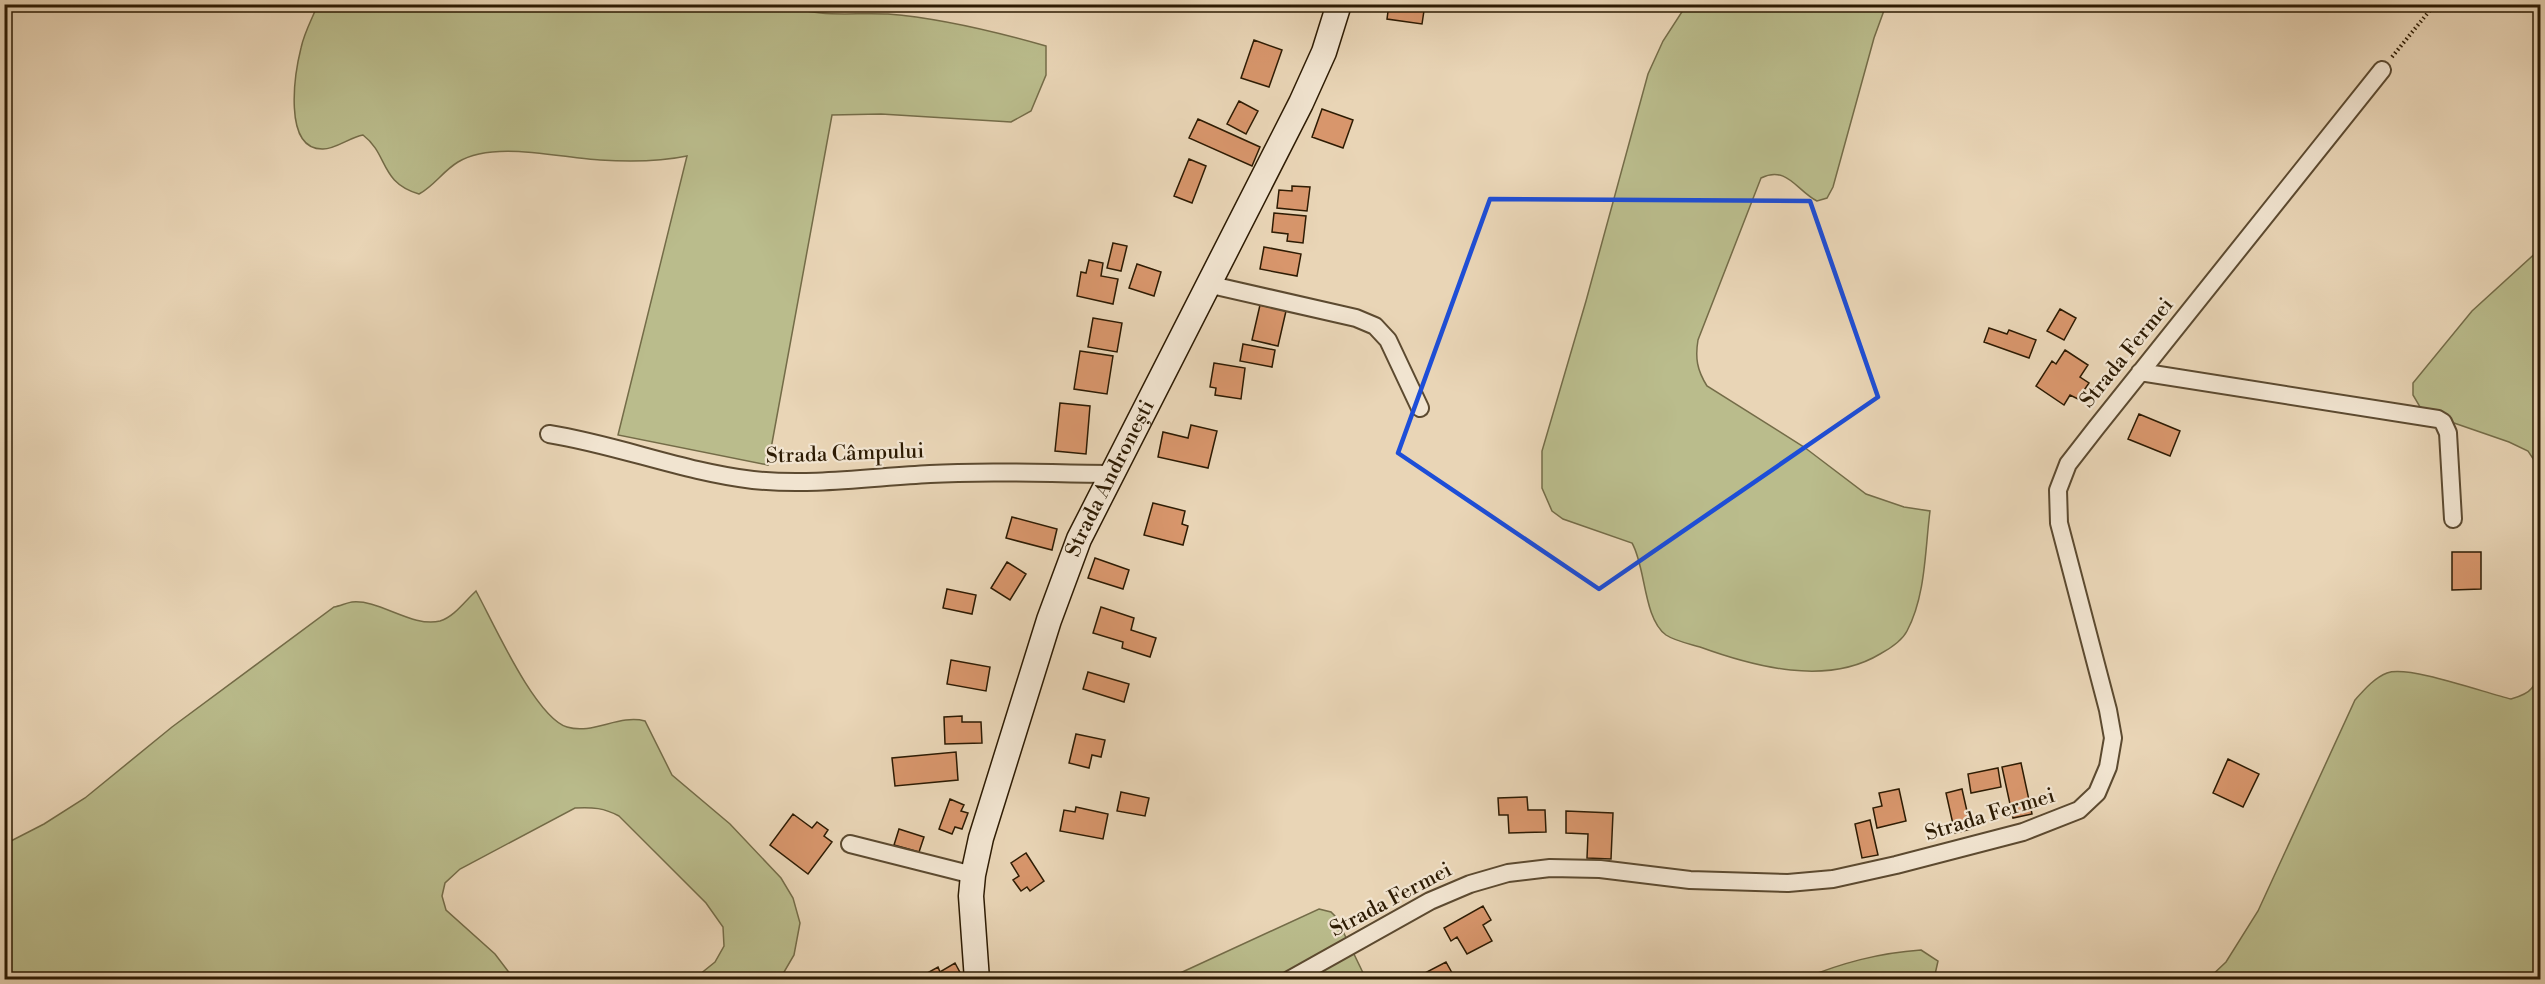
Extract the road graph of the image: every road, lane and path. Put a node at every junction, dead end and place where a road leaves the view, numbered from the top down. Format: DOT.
graph roads {
  1 [pos="1339,4"];
  2 [pos="2435,4"];
  3 [pos="2382,69"];
  4 [pos="1207,284"];
  5 [pos="2140,372"];
  6 [pos="1420,408"];
  7 [pos="549,434"];
  8 [pos="1112,474"];
  9 [pos="2453,519"];
  10 [pos="850,844"];
  11 [pos="973,875"];
  12 [pos="977,980"];
  13 [pos="1289,980"];
  1 -- 4 [label="street, Strada Andronești"];
  2 -- 3 [label="path"];
  3 -- 5 [label="street, Strada Fermei"];
  4 -- 6 [label="street"];
  4 -- 8 [label="street, Strada Andronești"];
  5 -- 9 [label="street"];
  5 -- 13 [label="street, Strada Fermei"];
  7 -- 8 [label="street, Strada Câmpului"];
  8 -- 11 [label="street, Strada Andronești"];
  10 -- 11 [label="street"];
  11 -- 12 [label="street, Strada Andronești"];
}
